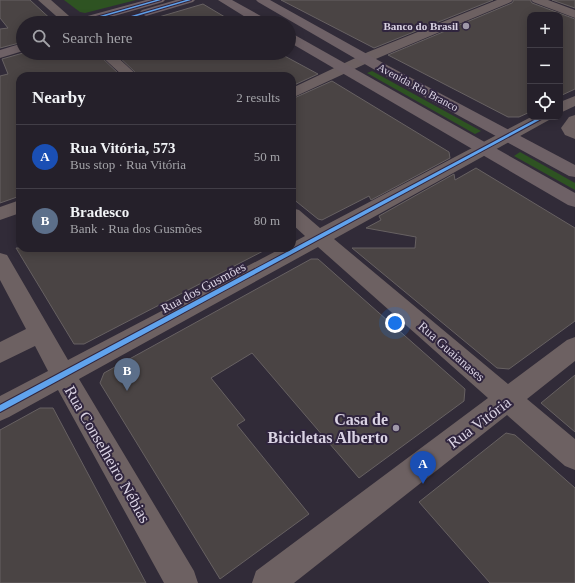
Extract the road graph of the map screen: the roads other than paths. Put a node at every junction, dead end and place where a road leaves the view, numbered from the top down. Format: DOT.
graph roads {
  1 [pos="44,0"];
  2 [pos="159,0"];
  3 [pos="189,0"];
  4 [pos="224,0"];
  5 [pos="262,0"];
  6 [pos="507,0"];
  7 [pos="537,0"];
  8 [pos="575,14"];
  9 [pos="63,16"];
  10 [pos="102,16"];
  11 [pos="133,16"];
  12 [pos="252,16"];
  13 [pos="290,16"];
  14 [pos="296,19"];
  15 [pos="16,40"];
  16 [pos="296,41"];
  17 [pos="0,44"];
  18 [pos="16,49"];
  19 [pos="0,54"];
  20 [pos="365,59"];
  21 [pos="113,60"];
  22 [pos="344,69"];
  23 [pos="126,72"];
  24 [pos="296,92"];
  25 [pos="575,100"];
  26 [pos="563,106"];
  27 [pos="537,120"];
  28 [pos="575,120"];
  29 [pos="575,134"];
  30 [pos="508,136"];
  31 [pos="483,149"];
  32 [pos="575,172"];
  33 [pos="575,202"];
  34 [pos="16,208"];
  35 [pos="0,214"];
  36 [pos="296,217"];
  37 [pos="319,237"];
  38 [pos="296,249"];
  39 [pos="291,252"];
  40 [pos="0,260"];
  41 [pos="41,332"];
  42 [pos="575,347"];
  43 [pos="0,353"];
  44 [pos="63,375"];
  45 [pos="508,399"];
  46 [pos="0,409"];
  47 [pos="575,457"];
  48 [pos="182,583"];
  49 [pos="268,583"];
  1 -- 9 [label="street"];
  2 -- 10 [label="main road"];
  3 -- 11 [label="main road"];
  4 -- 12 [label="main road"];
  5 -- 13 [label="main road, Avenida Rio Branco"];
  6 -- 20 [label="street"];
  7 -- 8 [label="street"];
  14 -- 20 [label="main road, Avenida Rio Branco"];
  15 -- 17 [label="main road"];
  16 -- 22 [label="main road, Avenida Rio Branco"];
  18 -- 19 [label="main road"];
  20 -- 22 [label="street"];
  20 -- 30 [label="main road, Avenida Rio Branco"];
  21 -- 23 [label="street"];
  22 -- 24 [label="street"];
  22 -- 31 [label="main road, Avenida Rio Branco"];
  25 -- 26 [label="street"];
  27 -- 30 [label="street, Rua dos Gusmões"];
  28 -- 29 [label="street"];
  30 -- 31 [label="street, Rua dos Gusmões"];
  30 -- 32 [label="main road, Avenida Rio Branco"];
  31 -- 33 [label="main road, Avenida Rio Branco"];
  31 -- 37 [label="street, Rua dos Gusmões"];
  34 -- 35 [label="street"];
  36 -- 37 [label="street, Rua Guaianases"];
  37 -- 38 [label="street, Rua dos Gusmões"];
  37 -- 45 [label="street, Rua Guaianases"];
  39 -- 44 [label="street, Rua dos Gusmões"];
  40 -- 41 [label="street, Rua Conselheiro Nébias"];
  41 -- 43 [label="street"];
  41 -- 44 [label="street, Rua Conselheiro Nébias"];
  42 -- 45 [label="street, Rua Vitória"];
  44 -- 46 [label="street, Rua dos Gusmões"];
  44 -- 48 [label="street, Rua Conselheiro Nébias"];
  45 -- 47 [label="street, Rua Guaianases"];
  45 -- 49 [label="street, Rua Vitória"];
}
